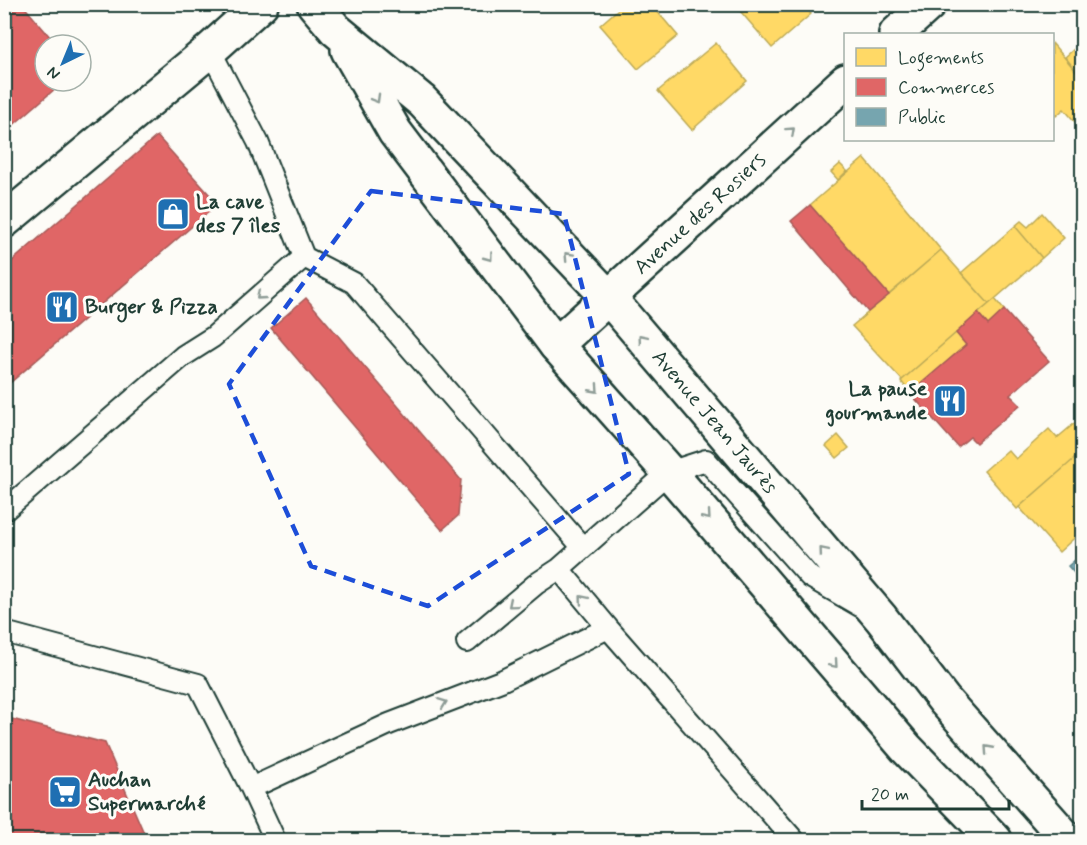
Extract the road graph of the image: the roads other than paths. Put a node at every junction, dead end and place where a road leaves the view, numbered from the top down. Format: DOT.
graph roads {
  1 [pos="261,4"];
  2 [pos="314,4"];
  3 [pos="929,4"];
  4 [pos="336,30"];
  5 [pos="897,33"];
  6 [pos="210,50"];
  7 [pos="844,83"];
  8 [pos="4,221"];
  9 [pos="304,257"];
  10 [pos="609,298"];
  11 [pos="556,345"];
  12 [pos="669,472"];
  13 [pos="4,511"];
  14 [pos="583,548"];
  15 [pos="559,569"];
  16 [pos="880,618"];
  17 [pos="608,628"];
  18 [pos="4,632"];
  19 [pos="467,642"];
  20 [pos="251,788"];
  21 [pos="275,840"];
  22 [pos="794,840"];
  23 [pos="995,840"];
  24 [pos="1068,840"];
  1 -- 6 [label="main road"];
  2 -- 4 [label="main road, Avenue Jean Jaurès"];
  3 -- 5 [label="main road"];
  10 -- 4 [label="main road, Avenue Jean Jaurès, one-way"];
  4 -- 11 [label="main road, Avenue Jean Jaurès, one-way"];
  6 -- 8 [label="main road"];
  6 -- 9 [label="lane"];
  10 -- 7 [label="main road, Avenue des Rosiers, one-way"];
  9 -- 13 [label="lane, one-way"];
  9 -- 14 [label="lane"];
  10 -- 11 [label="main road, Avenue des Rosiers"];
  16 -- 10 [label="main road, Avenue Jean Jaurès, one-way"];
  11 -- 12 [label="main road, Avenue Jean Jaurès, one-way"];
  12 -- 14 [label="lane"];
  12 -- 16 [label="lane"];
  12 -- 23 [label="main road, Avenue Jean Jaurès, one-way"];
  14 -- 15 [label="lane"];
  17 -- 15 [label="lane, one-way"];
  15 -- 19 [label="lane, one-way"];
  24 -- 16 [label="main road, Avenue Jean Jaurès, one-way"];
  20 -- 17 [label="lane, one-way"];
  17 -- 22 [label="lane"];
  18 -- 20 [label="lane"];
  20 -- 21 [label="lane"];
}
